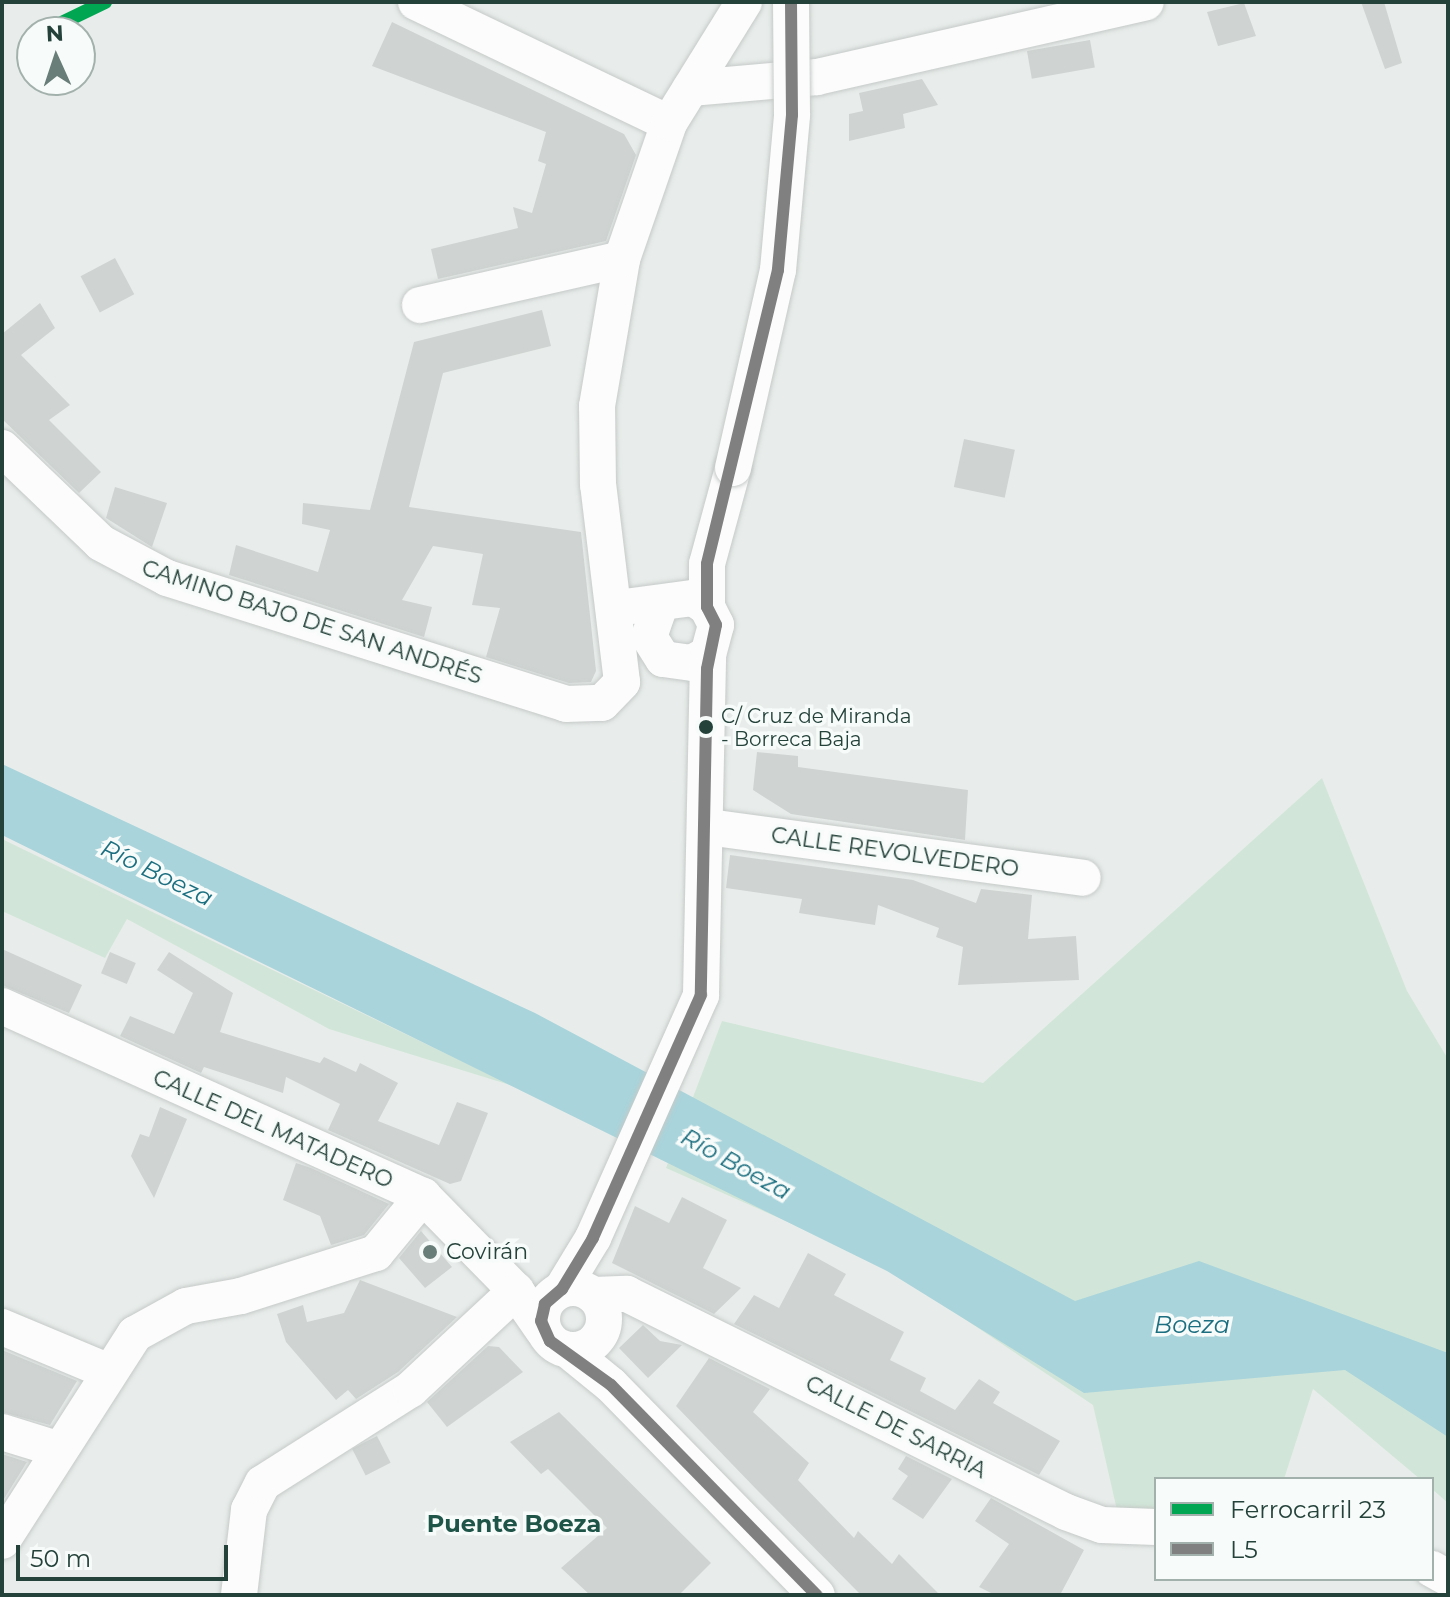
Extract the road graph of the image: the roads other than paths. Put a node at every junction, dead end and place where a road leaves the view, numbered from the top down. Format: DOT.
graph roads {
  1 [pos="416,2"];
  2 [pos="744,2"];
  3 [pos="791,2"];
  4 [pos="1146,2"];
  5 [pos="691,88"];
  6 [pos="669,123"];
  7 [pos="622,259"];
  8 [pos="420,305"];
  9 [pos="2,448"];
  10 [pos="681,603"];
  11 [pos="617,608"];
  12 [pos="682,659"];
  13 [pos="621,663"];
  14 [pos="708,827"];
  15 [pos="1083,878"];
  16 [pos="2,1006"];
  17 [pos="423,1196"];
  18 [pos="570,1310"];
  19 [pos="2,1327"];
  20 [pos="107,1371"];
  21 [pos="2,1432"];
  22 [pos="57,1449"];
  23 [pos="1154,1527"];
  24 [pos="2,1541"];
  25 [pos="239,1595"];
  26 [pos="817,1595"];
  1 -- 6 [label="street"];
  2 -- 5 [label="street"];
  3 -- 10 [label="street, bridge"];
  4 -- 5 [label="street"];
  5 -- 6 [label="street"];
  6 -- 7 [label="street"];
  7 -- 8 [label="street"];
  7 -- 11 [label="street"];
  9 -- 13 [label="street, CAMINO BAJO DE SAN ANDRÉS"];
  10 -- 11 [label="street"];
  10 -- 12 [label="street"];
  10 -- 12 [label="street"];
  11 -- 13 [label="street"];
  12 -- 13 [label="street"];
  12 -- 14 [label="street"];
  14 -- 15 [label="street, CALLE REVOLVEDERO"];
  14 -- 18 [label="street"];
  16 -- 17 [label="street, CALLE DEL MATADERO"];
  17 -- 18 [label="street, CALLE DEL MATADERO"];
  17 -- 20 [label="street"];
  18 -- 23 [label="street, CALLE DE SARRIA"];
  18 -- 25 [label="street"];
  18 -- 26 [label="street, CALLE DEL MATADERO"];
  19 -- 20 [label="street"];
  20 -- 22 [label="street"];
  21 -- 22 [label="street"];
  22 -- 24 [label="street"];
}
